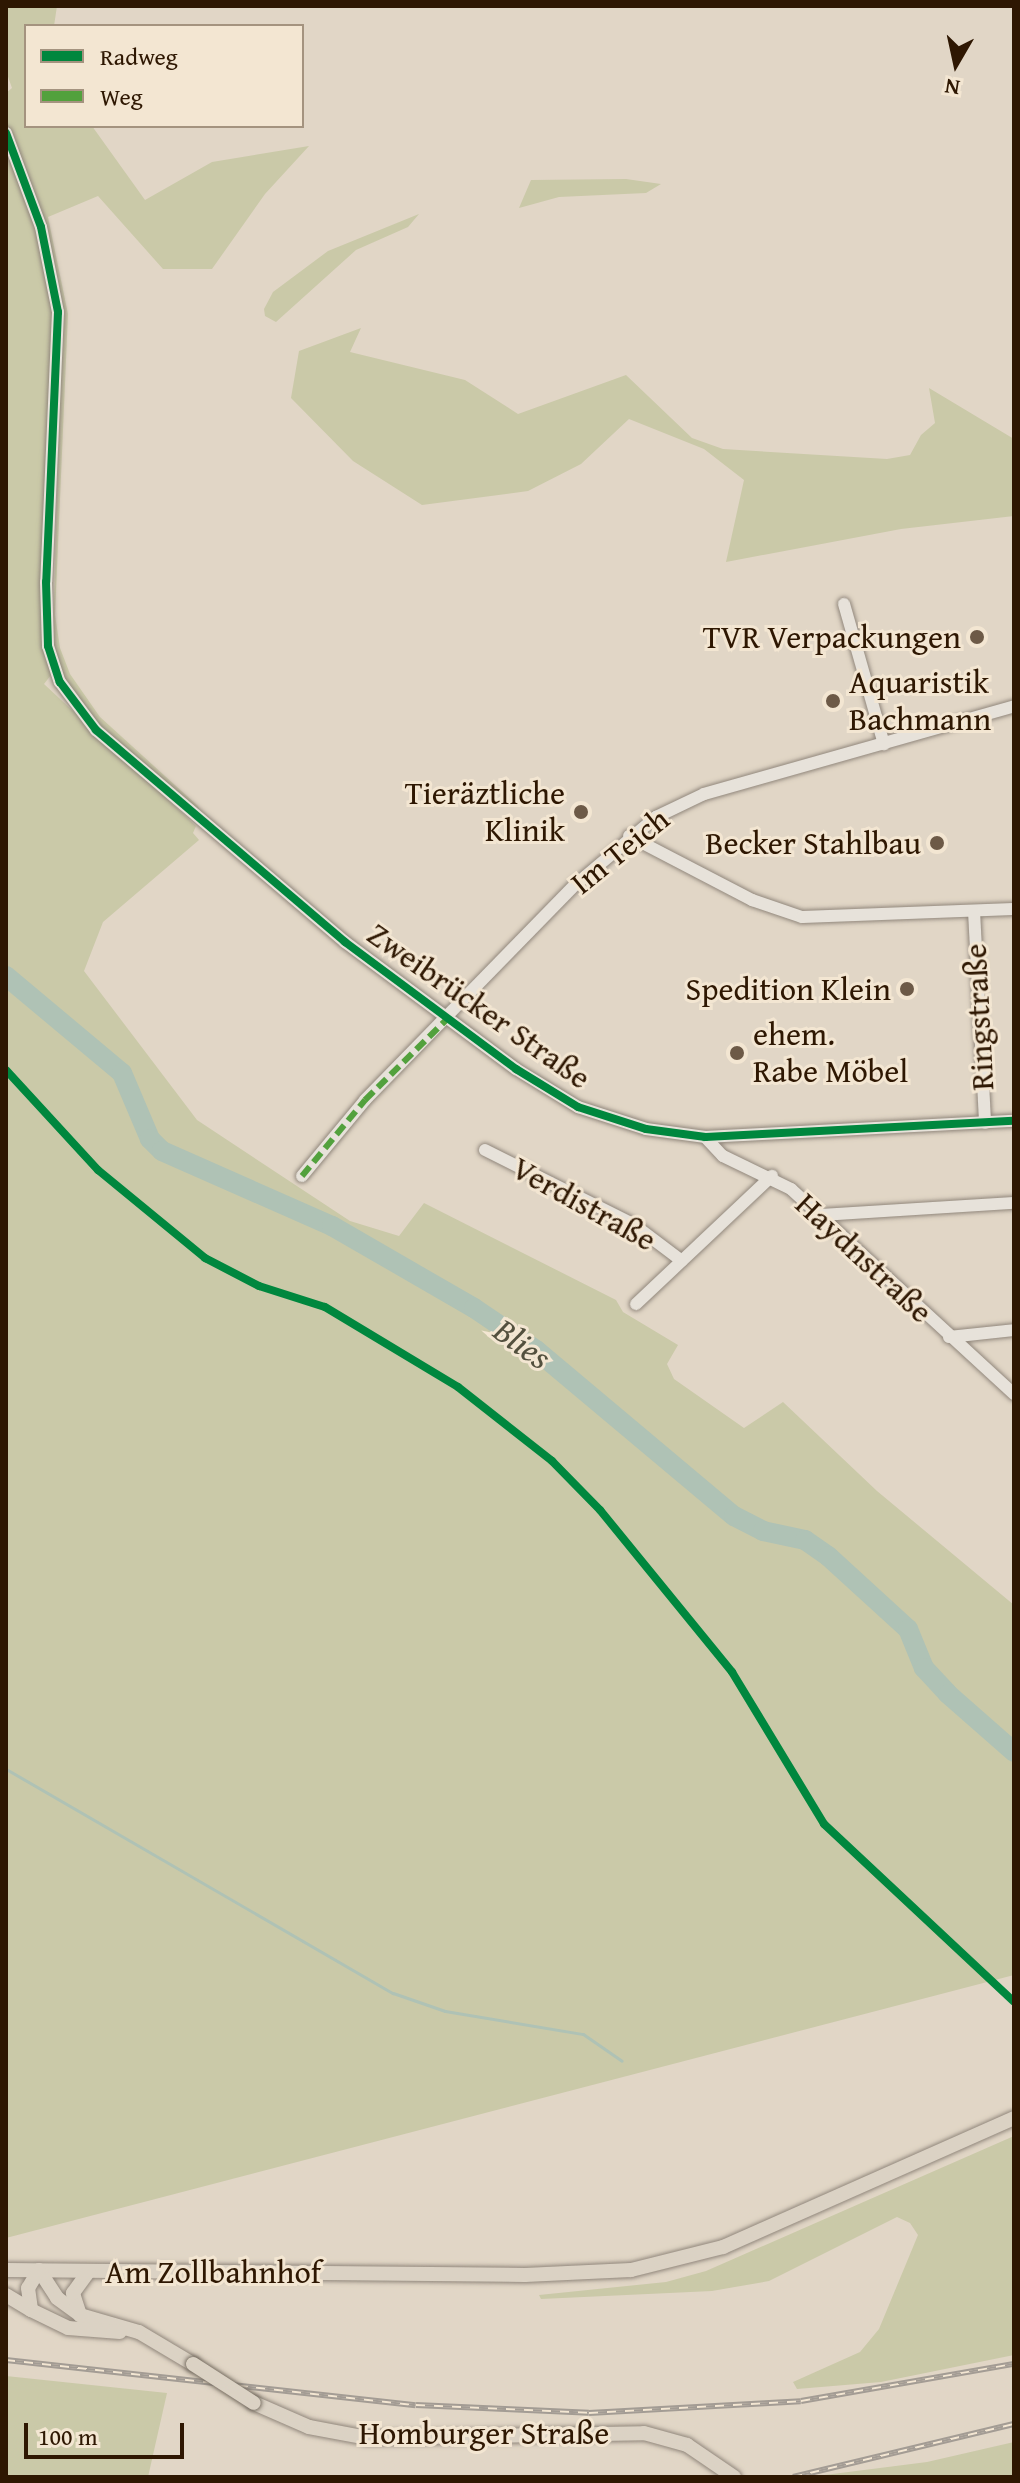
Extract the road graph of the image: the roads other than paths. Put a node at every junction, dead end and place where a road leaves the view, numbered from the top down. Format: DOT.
graph roads {
  1 [pos="6,133"];
  2 [pos="844,604"];
  3 [pos="1014,706"];
  4 [pos="884,744"];
  5 [pos="629,836"];
  6 [pos="1014,909"];
  7 [pos="974,911"];
  8 [pos="447,1019"];
  9 [pos="1014,1121"];
  10 [pos="985,1123"];
  11 [pos="705,1137"];
  12 [pos="485,1150"];
  13 [pos="302,1176"];
  14 [pos="772,1176"];
  15 [pos="1014,1203"];
  16 [pos="821,1215"];
  17 [pos="682,1261"];
  18 [pos="636,1304"];
  19 [pos="1014,1330"];
  20 [pos="949,1337"];
  21 [pos="1014,1394"];
  22 [pos="1014,2118"];
  23 [pos="6,2270"];
  24 [pos="39,2270"];
  25 [pos="89,2271"];
  26 [pos="6,2295"];
  27 [pos="31,2310"];
  28 [pos="80,2315"];
  29 [pos="151,2339"];
  30 [pos="734,2477"];
  1 -- 8 [label="street, Zweibrücker Straße"];
  2 -- 4 [label="street"];
  3 -- 4 [label="street, Im Teich"];
  4 -- 5 [label="street, Im Teich"];
  5 -- 7 [label="street, Ringstraße"];
  5 -- 8 [label="street, Im Teich"];
  6 -- 7 [label="street, Ringstraße"];
  7 -- 10 [label="street, Ringstraße"];
  8 -- 11 [label="street, Zweibrücker Straße"];
  8 -- 13 [label="street, Im Teich"];
  9 -- 10 [label="street, Zweibrücker Straße"];
  10 -- 11 [label="street, Zweibrücker Straße"];
  11 -- 14 [label="street, Haydnstraße"];
  12 -- 17 [label="street, Verdistraße"];
  14 -- 16 [label="street, Haydnstraße"];
  14 -- 17 [label="street"];
  15 -- 16 [label="street"];
  16 -- 20 [label="street, Haydnstraße"];
  17 -- 18 [label="street"];
  19 -- 20 [label="street"];
  20 -- 21 [label="street, Haydnstraße"];
  22 -- 25 [label="main road, Am Zollbahnhof"];
  23 -- 24 [label="main road, Am Zollbahnhof"];
  24 -- 25 [label="main road, Am Zollbahnhof"];
  24 -- 27 [label="main road"];
  24 -- 28 [label="main road"];
  25 -- 28 [label="main road"];
  26 -- 27 [label="main road"];
  27 -- 29 [label="main road"];
  28 -- 29 [label="main road, Homburger Straße"];
  29 -- 30 [label="main road, Homburger Straße, bridge"];
}
